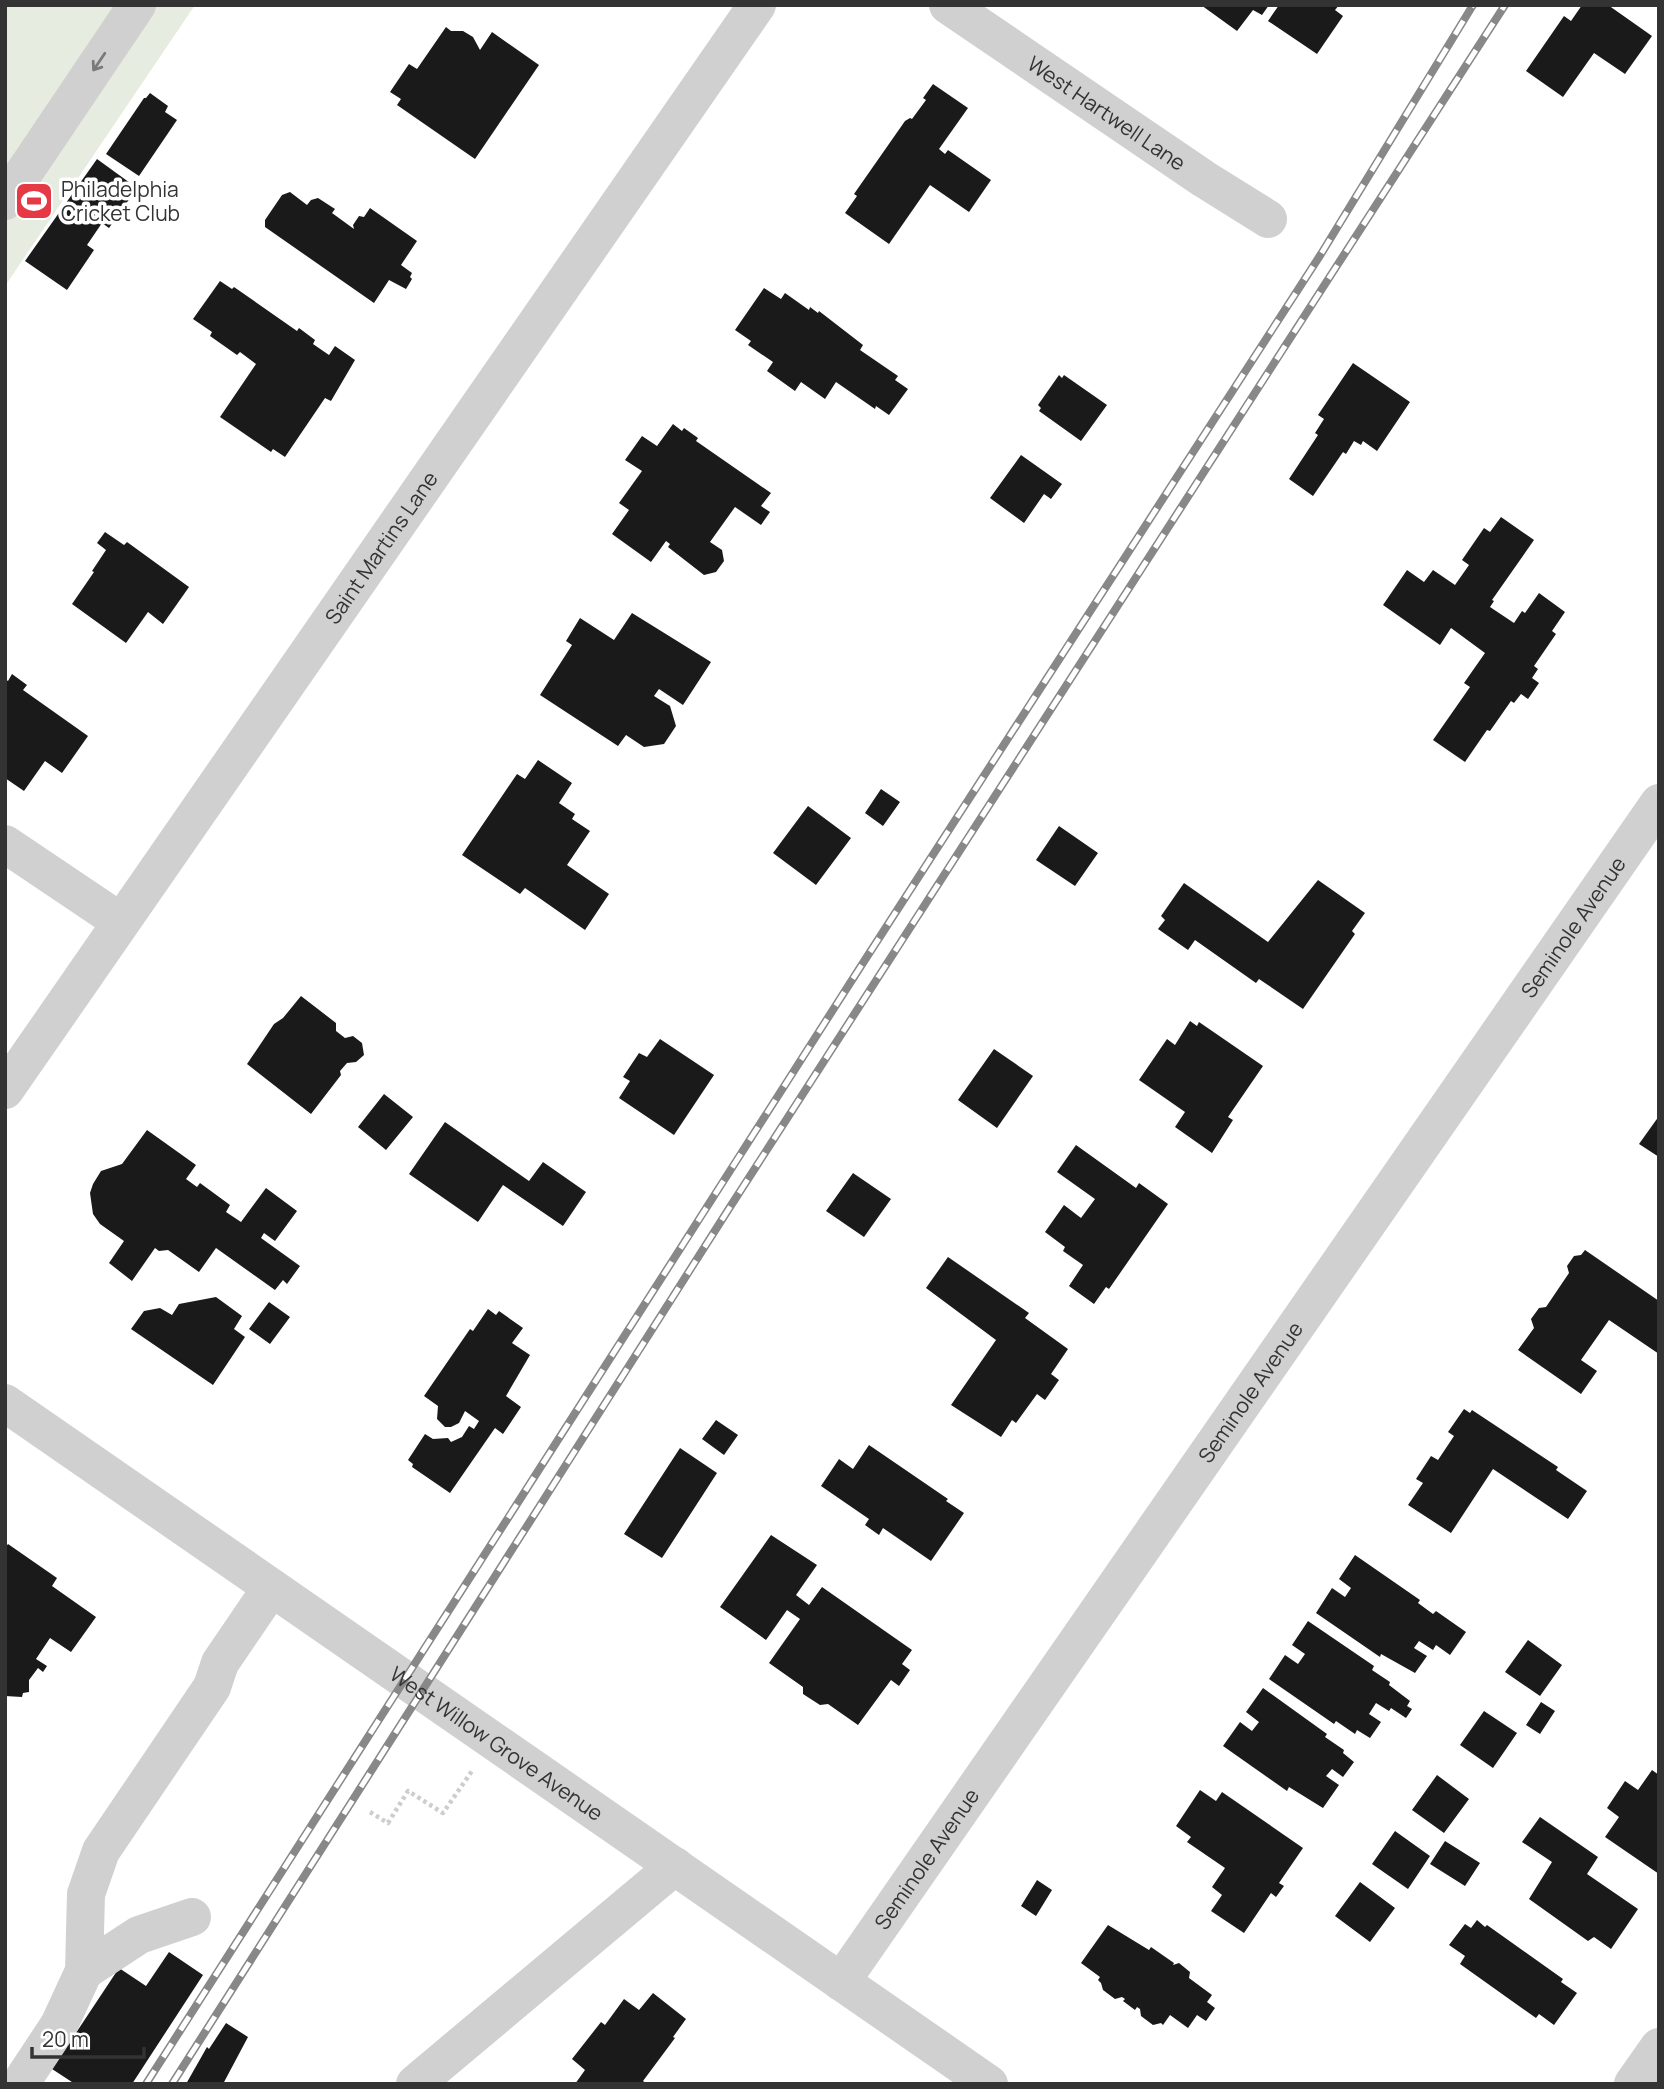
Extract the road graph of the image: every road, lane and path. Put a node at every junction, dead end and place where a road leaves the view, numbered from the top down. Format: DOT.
graph roads {
  1 [pos="137,5"];
  2 [pos="757,5"];
  3 [pos="948,5"];
  4 [pos="6,199"];
  5 [pos="1268,219"];
  6 [pos="1659,803"];
  7 [pos="5,844"];
  8 [pos="121,922"];
  9 [pos="5,1090"];
  10 [pos="5,1403"];
  11 [pos="271,1588"];
  12 [pos="477,1764"];
  13 [pos="370,1812"];
  14 [pos="675,1867"];
  15 [pos="192,1917"];
  16 [pos="84,1971"];
  17 [pos="841,1982"];
  18 [pos="1659,2047"];
  19 [pos="20,2084"];
  20 [pos="415,2084"];
  21 [pos="989,2084"];
  22 [pos="1633,2084"];
  1 -- 4 [label="street, one-way"];
  2 -- 8 [label="street, Saint Martins Lane"];
  3 -- 5 [label="street, West Hartwell Lane"];
  6 -- 17 [label="street, Seminole Avenue"];
  7 -- 8 [label="street"];
  8 -- 9 [label="street, Saint Martins Lane"];
  10 -- 11 [label="street, West Willow Grove Avenue"];
  11 -- 14 [label="street, West Willow Grove Avenue"];
  11 -- 16 [label="street"];
  12 -- 13 [label="path"];
  14 -- 17 [label="street, West Willow Grove Avenue"];
  14 -- 20 [label="street"];
  15 -- 16 [label="street"];
  16 -- 19 [label="street"];
  17 -- 21 [label="street, West Willow Grove Avenue"];
  18 -- 22 [label="street"];
}
